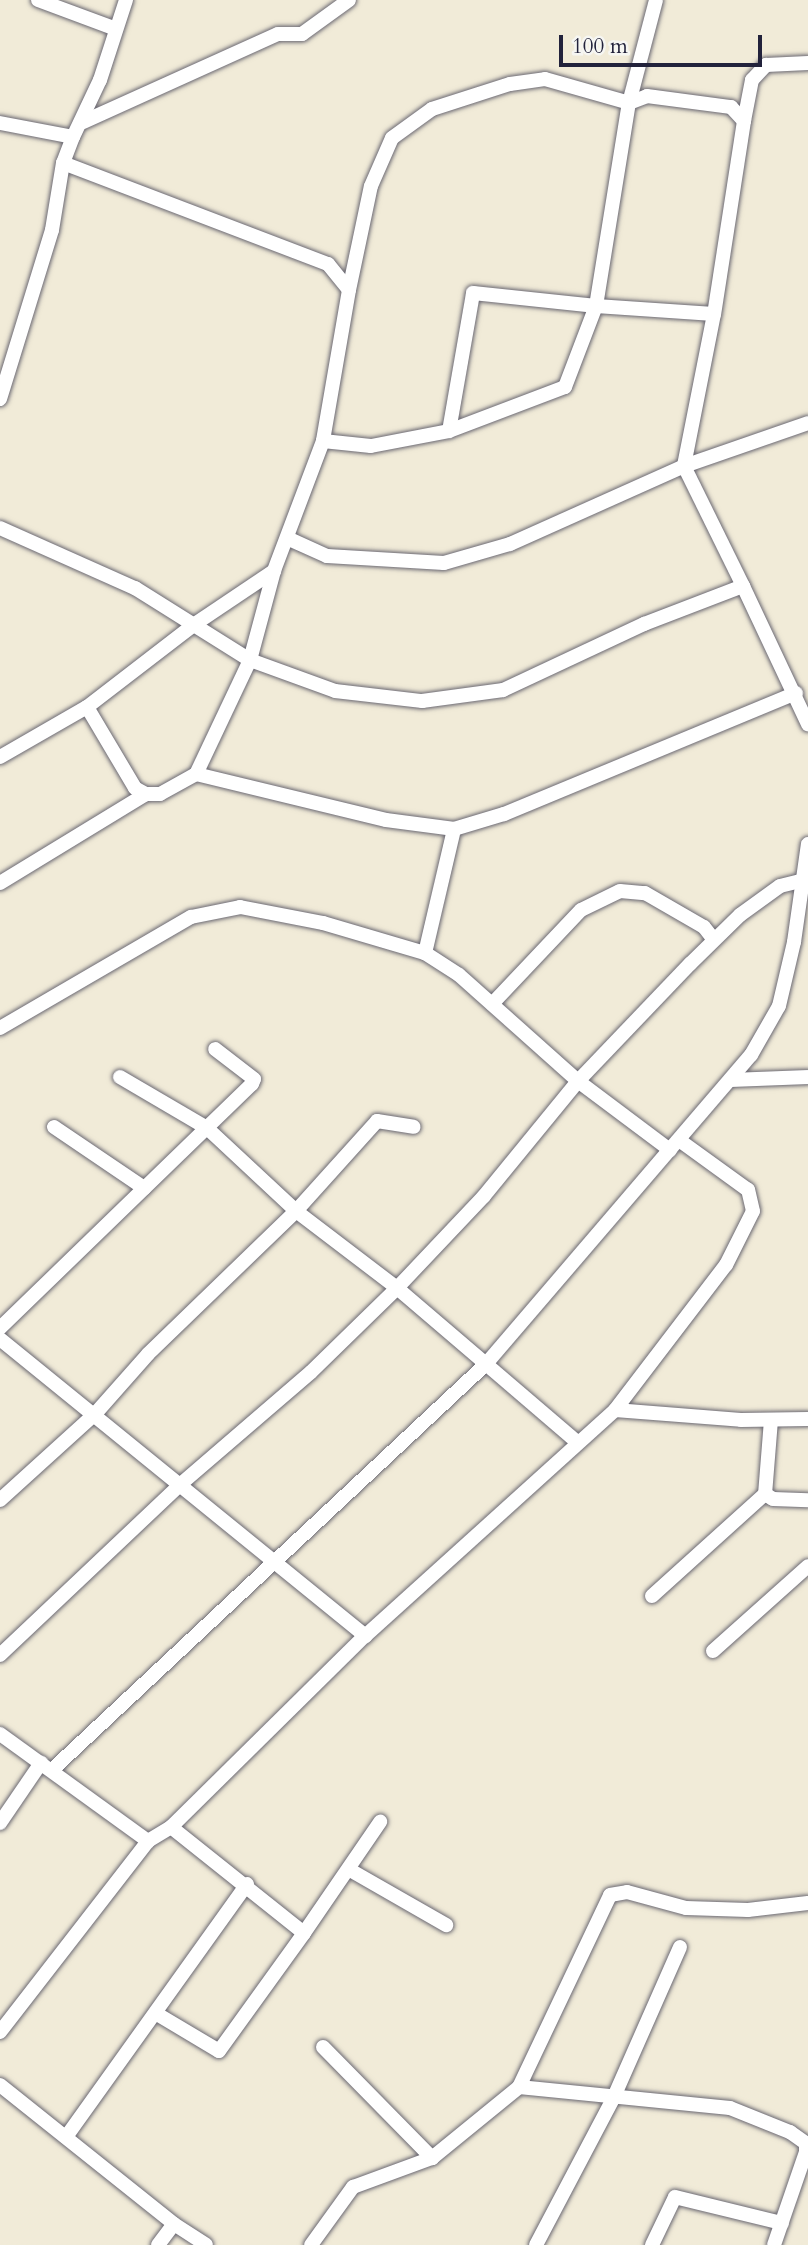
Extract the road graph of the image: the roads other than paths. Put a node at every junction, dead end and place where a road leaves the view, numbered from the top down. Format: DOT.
graph roads {
  1 [pos="38,0"];
  2 [pos="126,0"];
  3 [pos="349,0"];
  4 [pos="656,0"];
  5 [pos="116,29"];
  6 [pos="808,63"];
  7 [pos="629,103"];
  8 [pos="744,121"];
  9 [pos="83,122"];
  10 [pos="0,123"];
  11 [pos="73,136"];
  12 [pos="63,163"];
  13 [pos="349,290"];
  14 [pos="596,306"];
  15 [pos="714,314"];
  16 [pos="0,399"];
  17 [pos="808,423"];
  18 [pos="449,430"];
  19 [pos="323,441"];
  20 [pos="684,466"];
  21 [pos="0,528"];
  22 [pos="287,538"];
  23 [pos="274,571"];
  24 [pos="743,586"];
  25 [pos="192,626"];
  26 [pos="250,660"];
  27 [pos="796,693"];
  28 [pos="87,707"];
  29 [pos="808,724"];
  30 [pos="0,757"];
  31 [pos="196,774"];
  32 [pos="146,794"];
  33 [pos="454,829"];
  34 [pos="808,844"];
  35 [pos="804,880"];
  36 [pos="0,883"];
  37 [pos="715,940"];
  38 [pos="801,943"];
  39 [pos="425,953"];
  40 [pos="492,1004"];
  41 [pos="0,1028"];
  42 [pos="215,1049"];
  43 [pos="120,1077"];
  44 [pos="808,1077"];
  45 [pos="731,1080"];
  46 [pos="578,1081"];
  47 [pos="54,1127"];
  48 [pos="414,1127"];
  49 [pos="207,1128"];
  50 [pos="675,1145"];
  51 [pos="144,1188"];
  52 [pos="296,1211"];
  53 [pos="397,1288"];
  54 [pos="0,1328"];
  55 [pos="0,1339"];
  56 [pos="486,1364"];
  57 [pos="615,1409"];
  58 [pos="94,1414"];
  59 [pos="808,1419"];
  60 [pos="771,1420"];
  61 [pos="577,1441"];
  62 [pos="182,1483"];
  63 [pos="765,1494"];
  64 [pos="0,1500"];
  65 [pos="808,1500"];
  66 [pos="277,1562"];
  67 [pos="808,1566"];
  68 [pos="652,1596"];
  69 [pos="365,1636"];
  70 [pos="713,1651"];
  71 [pos="0,1655"];
  72 [pos="0,1734"];
  73 [pos="47,1766"];
  74 [pos="380,1822"];
  75 [pos="0,1823"];
  76 [pos="171,1827"];
  77 [pos="148,1840"];
  78 [pos="350,1870"];
  79 [pos="247,1884"];
  80 [pos="808,1903"];
  81 [pos="446,1925"];
  82 [pos="304,1933"];
  83 [pos="680,1947"];
  84 [pos="157,2014"];
  85 [pos="0,2032"];
  86 [pos="323,2047"];
  87 [pos="0,2085"];
  88 [pos="519,2087"];
  89 [pos="613,2099"];
  90 [pos="66,2137"];
  91 [pos="432,2158"];
  92 [pos="782,2223"];
  93 [pos="174,2224"];
  94 [pos="158,2245"];
  95 [pos="206,2245"];
  96 [pos="311,2245"];
  97 [pos="537,2245"];
  98 [pos="652,2245"];
  99 [pos="774,2245"];
  1 -- 5 [label="street"];
  2 -- 5 [label="street"];
  3 -- 9 [label="street"];
  4 -- 7 [label="street"];
  5 -- 9 [label="street"];
  6 -- 8 [label="street"];
  7 -- 8 [label="street"];
  7 -- 13 [label="street"];
  7 -- 14 [label="street"];
  8 -- 15 [label="street"];
  9 -- 11 [label="street"];
  10 -- 11 [label="street"];
  11 -- 12 [label="street"];
  12 -- 13 [label="street"];
  12 -- 16 [label="street"];
  13 -- 19 [label="street"];
  14 -- 15 [label="street"];
  14 -- 18 [label="street"];
  14 -- 18 [label="street"];
  15 -- 20 [label="street"];
  17 -- 20 [label="street"];
  18 -- 19 [label="street"];
  19 -- 22 [label="street"];
  20 -- 22 [label="street"];
  20 -- 24 [label="street"];
  21 -- 25 [label="street"];
  22 -- 23 [label="street"];
  23 -- 25 [label="street"];
  23 -- 26 [label="street"];
  24 -- 26 [label="street"];
  24 -- 27 [label="street"];
  25 -- 26 [label="street"];
  25 -- 28 [label="street"];
  26 -- 31 [label="street"];
  27 -- 29 [label="street"];
  27 -- 33 [label="street"];
  28 -- 30 [label="street"];
  28 -- 32 [label="street"];
  31 -- 32 [label="street"];
  31 -- 33 [label="street"];
  32 -- 36 [label="street"];
  33 -- 39 [label="street"];
  34 -- 35 [label="street"];
  35 -- 37 [label="street"];
  35 -- 38 [label="street"];
  37 -- 40 [label="street"];
  37 -- 46 [label="street"];
  38 -- 45 [label="street"];
  39 -- 40 [label="street"];
  39 -- 41 [label="street"];
  40 -- 46 [label="street"];
  42 -- 49 [label="street"];
  43 -- 49 [label="street"];
  44 -- 45 [label="street"];
  45 -- 50 [label="street"];
  46 -- 50 [label="street"];
  46 -- 53 [label="street"];
  47 -- 51 [label="street"];
  48 -- 52 [label="street"];
  49 -- 51 [label="street"];
  49 -- 52 [label="street"];
  50 -- 56 [label="street"];
  50 -- 57 [label="street"];
  51 -- 54 [label="street"];
  52 -- 53 [label="street"];
  52 -- 58 [label="street"];
  53 -- 56 [label="street"];
  53 -- 62 [label="street"];
  55 -- 58 [label="street"];
  56 -- 61 [label="street"];
  56 -- 66 [label="street"];
  57 -- 60 [label="street"];
  57 -- 61 [label="street"];
  58 -- 62 [label="street"];
  58 -- 64 [label="street"];
  59 -- 60 [label="street"];
  60 -- 63 [label="street"];
  61 -- 69 [label="street"];
  62 -- 66 [label="street"];
  62 -- 71 [label="street"];
  63 -- 65 [label="street"];
  63 -- 68 [label="street"];
  66 -- 69 [label="street"];
  66 -- 73 [label="street"];
  67 -- 70 [label="street"];
  69 -- 76 [label="street"];
  72 -- 73 [label="street"];
  73 -- 75 [label="street"];
  73 -- 77 [label="street"];
  74 -- 78 [label="street"];
  76 -- 77 [label="street"];
  76 -- 79 [label="street"];
  77 -- 85 [label="street"];
  78 -- 81 [label="street"];
  78 -- 82 [label="street"];
  79 -- 82 [label="street"];
  79 -- 84 [label="street"];
  80 -- 88 [label="street"];
  82 -- 84 [label="street"];
  83 -- 89 [label="street"];
  84 -- 90 [label="street"];
  86 -- 91 [label="street"];
  87 -- 90 [label="street"];
  88 -- 89 [label="street"];
  88 -- 91 [label="street"];
  89 -- 92 [label="street"];
  89 -- 97 [label="street"];
  90 -- 93 [label="street"];
  91 -- 96 [label="street"];
  92 -- 98 [label="street"];
  92 -- 99 [label="street"];
  93 -- 94 [label="street"];
  93 -- 95 [label="street"];
}
